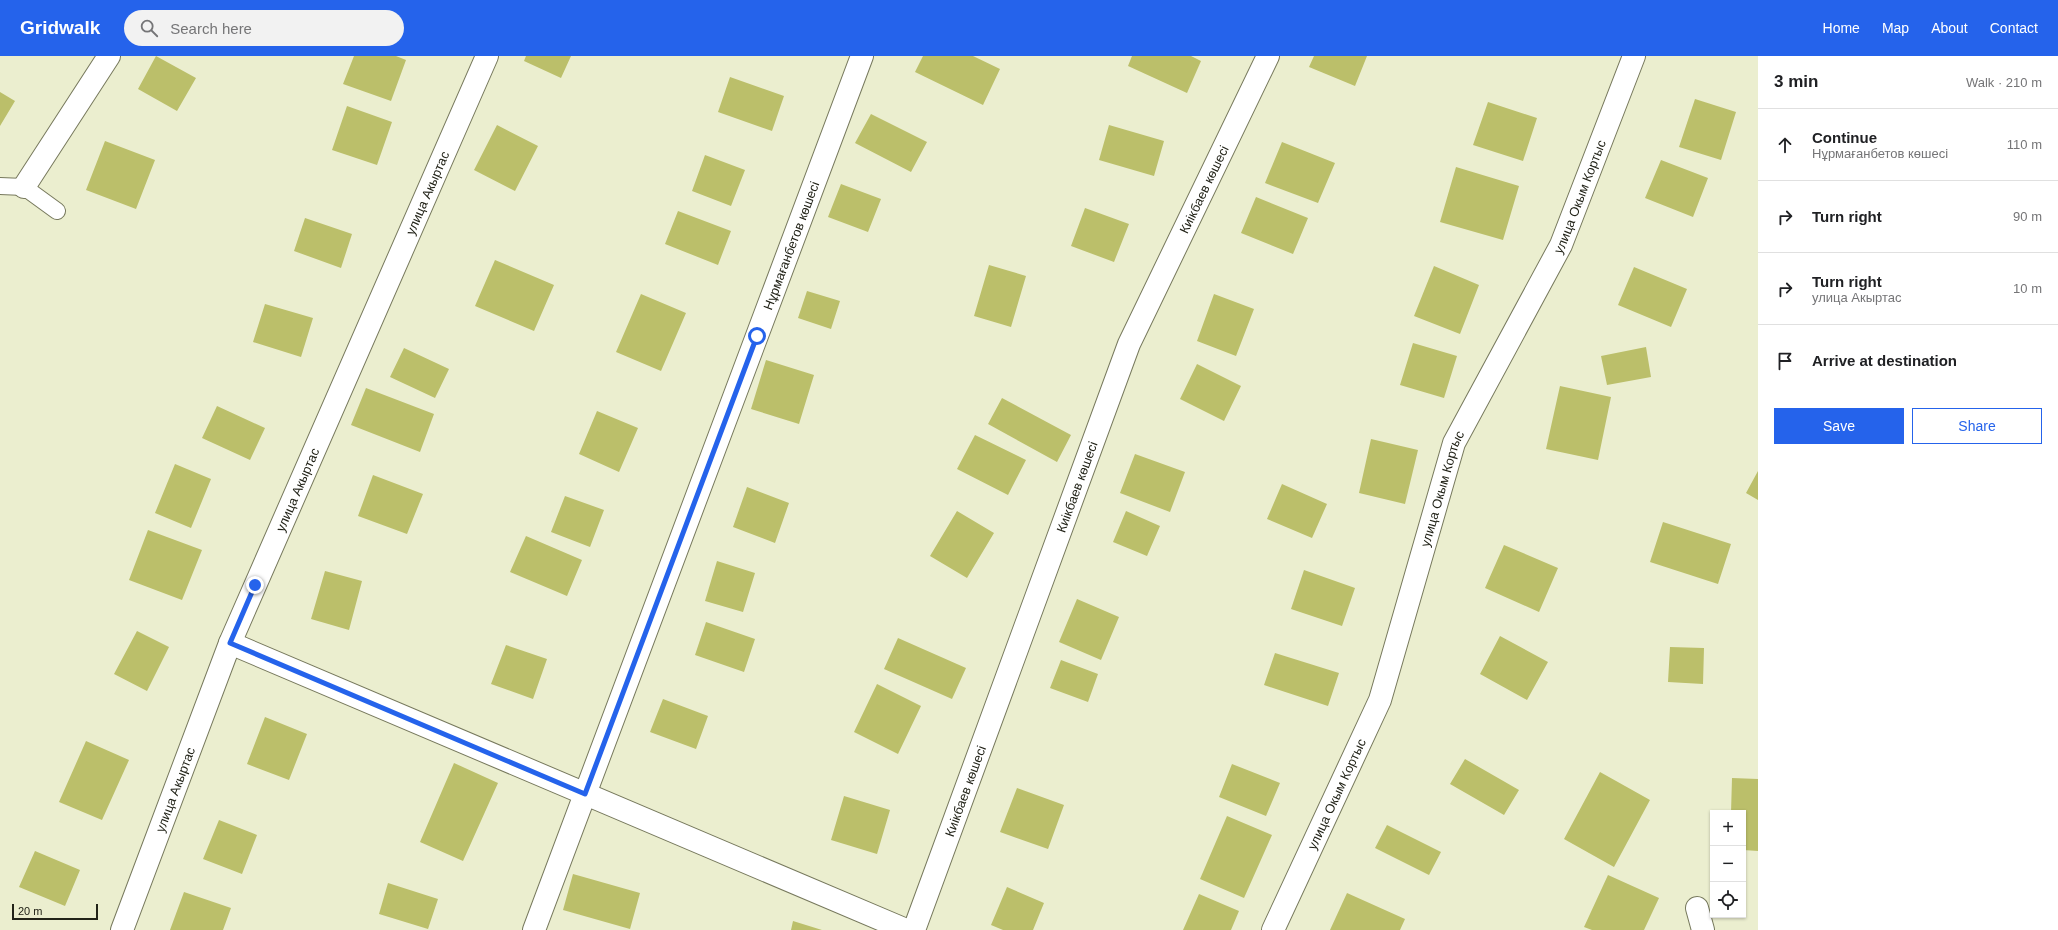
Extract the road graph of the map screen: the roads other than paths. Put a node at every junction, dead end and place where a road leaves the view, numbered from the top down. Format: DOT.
graph roads {
  1 [pos="109,56"];
  2 [pos="487,56"];
  3 [pos="862,56"];
  4 [pos="1268,56"];
  5 [pos="1634,56"];
  6 [pos="0,186"];
  7 [pos="24,187"];
  8 [pos="58,211"];
  9 [pos="230,643"];
  10 [pos="585,794"];
  11 [pos="1697,908"];
  12 [pos="122,930"];
  13 [pos="534,930"];
  14 [pos="906,930"];
  15 [pos="914,930"];
  16 [pos="1273,930"];
  17 [pos="1704,930"];
  1 -- 7 [label="street"];
  2 -- 9 [label="street, улица Акыртас"];
  3 -- 10 [label="street, Нұрмағанбетов көшесі"];
  4 -- 15 [label="street, Киікбаев көшесі"];
  5 -- 16 [label="street, улица Окым Кортыс"];
  6 -- 7 [label="lane"];
  7 -- 8 [label="lane"];
  9 -- 10 [label="street"];
  9 -- 12 [label="street, улица Акыртас"];
  10 -- 13 [label="street, Нұрмағанбетов көшесі"];
  10 -- 14 [label="street"];
  11 -- 17 [label="street"];
}
